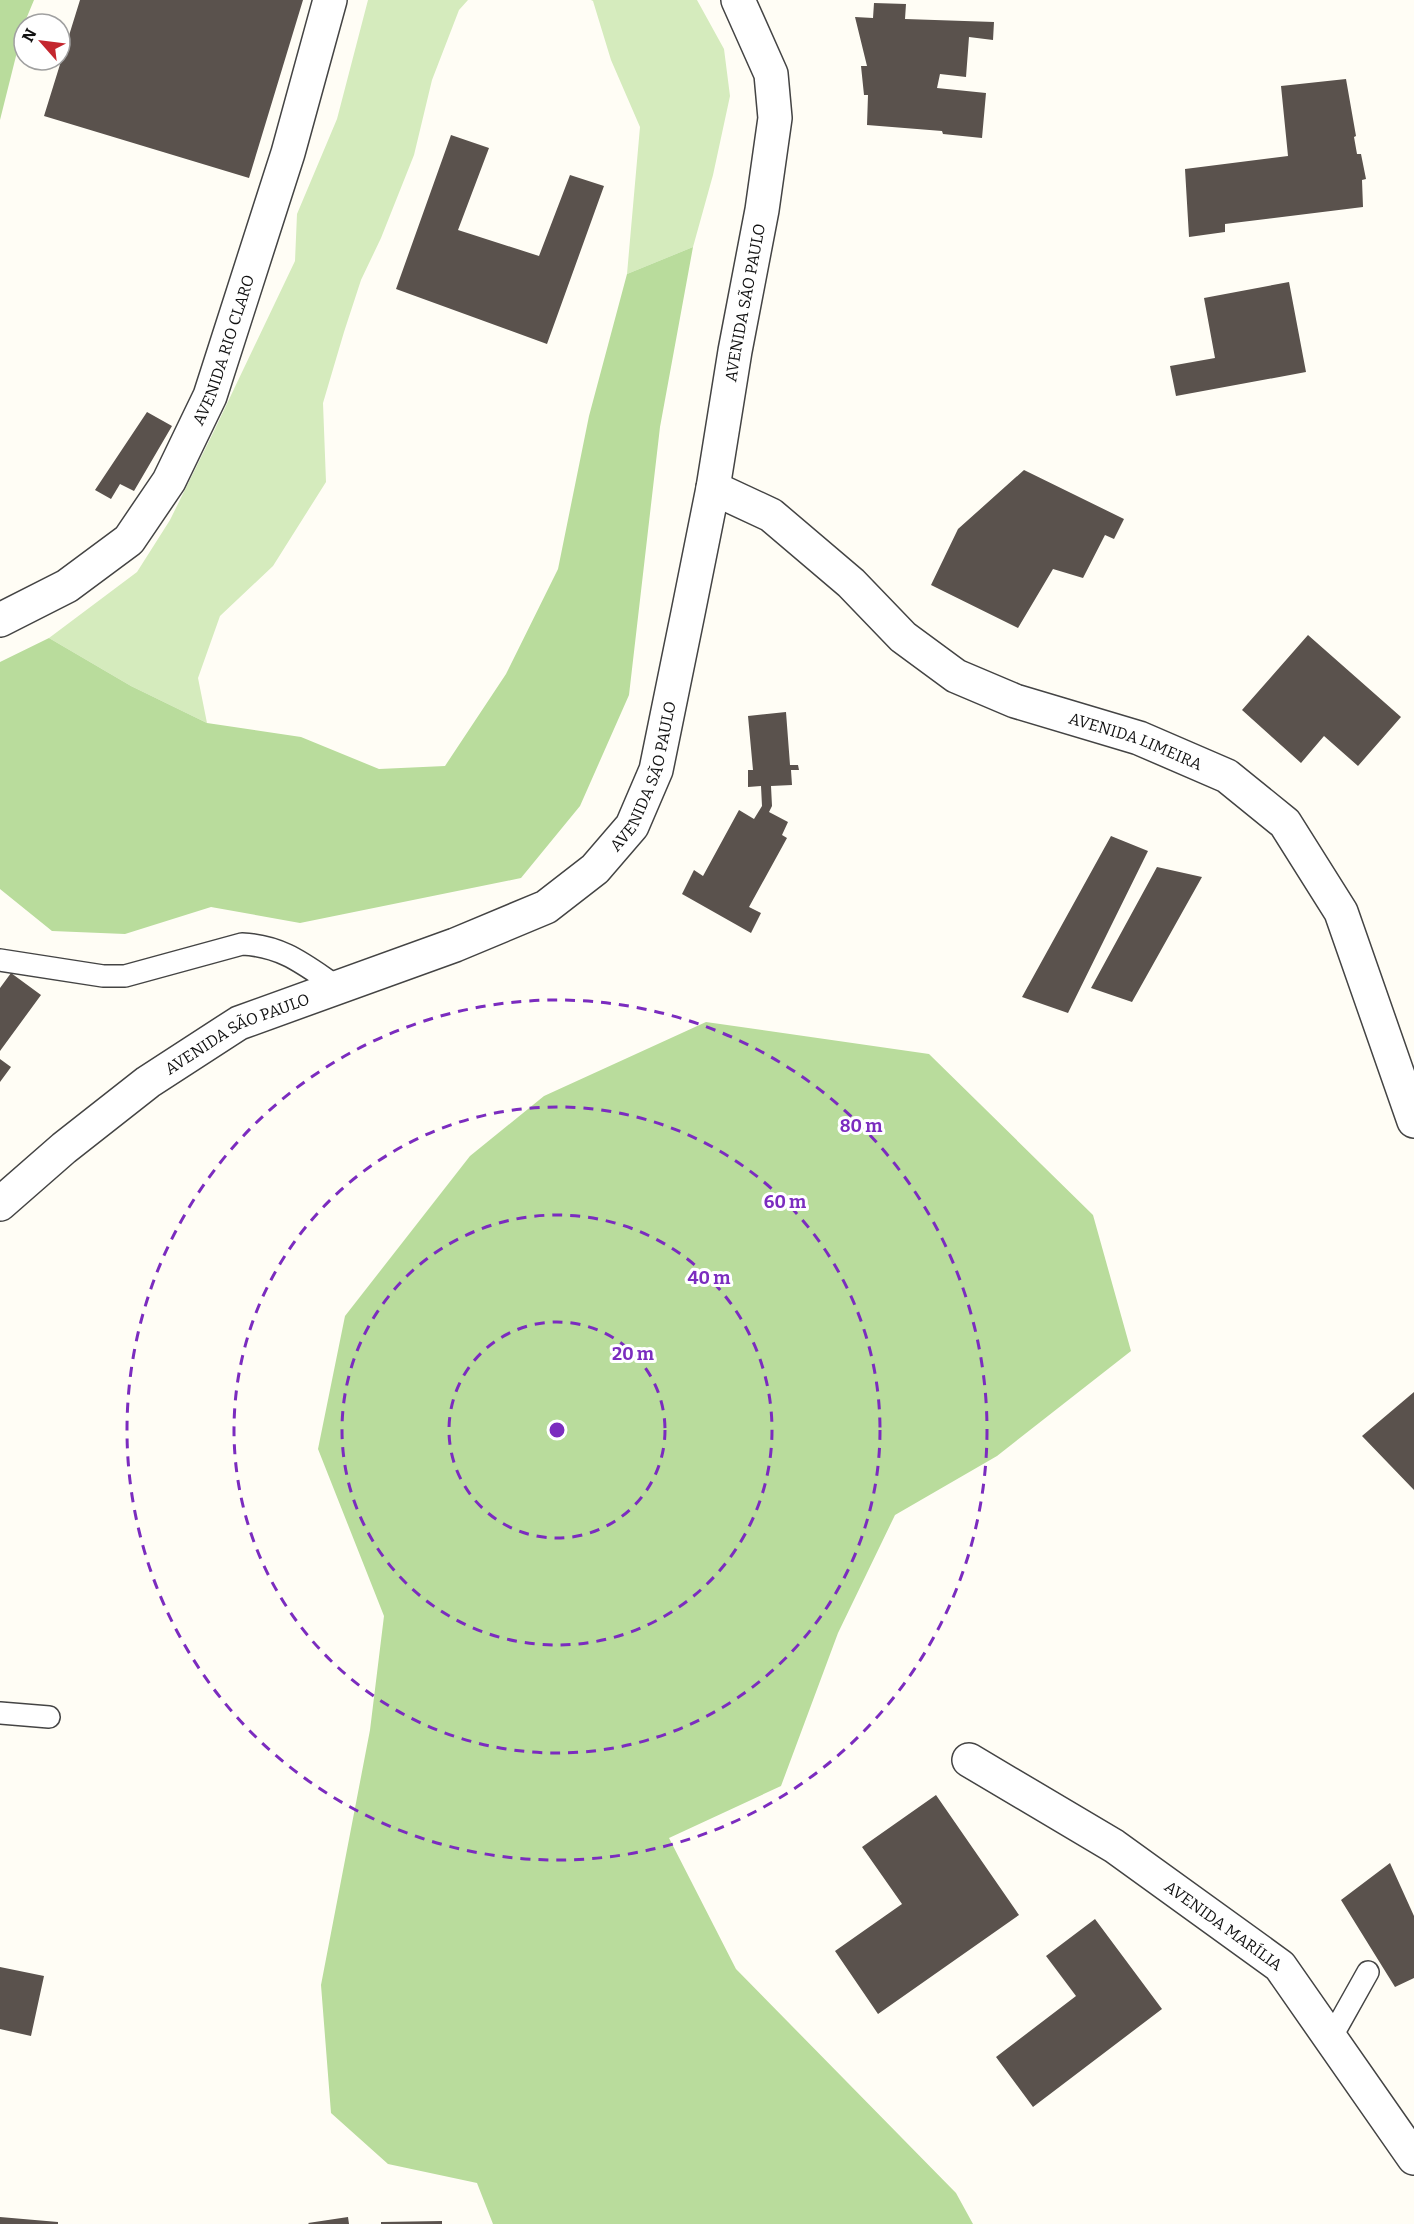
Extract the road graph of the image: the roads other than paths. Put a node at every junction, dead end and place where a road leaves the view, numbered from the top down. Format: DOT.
graph roads {
  1 [pos="330,0"];
  2 [pos="738,0"];
  3 [pos="713,488"];
  4 [pos="0,620"];
  5 [pos="0,960"];
  6 [pos="339,988"];
  7 [pos="1414,1122"];
  8 [pos="0,1204"];
  9 [pos="0,1713"];
  10 [pos="49,1717"];
  11 [pos="969,1760"];
  12 [pos="1368,1972"];
  13 [pos="1331,2038"];
  14 [pos="1414,2158"];
  1 -- 4 [label="street, AVENIDA RIO CLARO"];
  2 -- 3 [label="street, AVENIDA SÃO PAULO"];
  3 -- 6 [label="street, AVENIDA SÃO PAULO"];
  3 -- 7 [label="street, AVENIDA LIMEIRA"];
  5 -- 6 [label="lane"];
  6 -- 8 [label="street, AVENIDA SÃO PAULO"];
  9 -- 10 [label="lane"];
  11 -- 13 [label="street, AVENIDA MARÍLIA"];
  12 -- 13 [label="lane"];
  13 -- 14 [label="street, AVENIDA MARÍLIA"];
}
